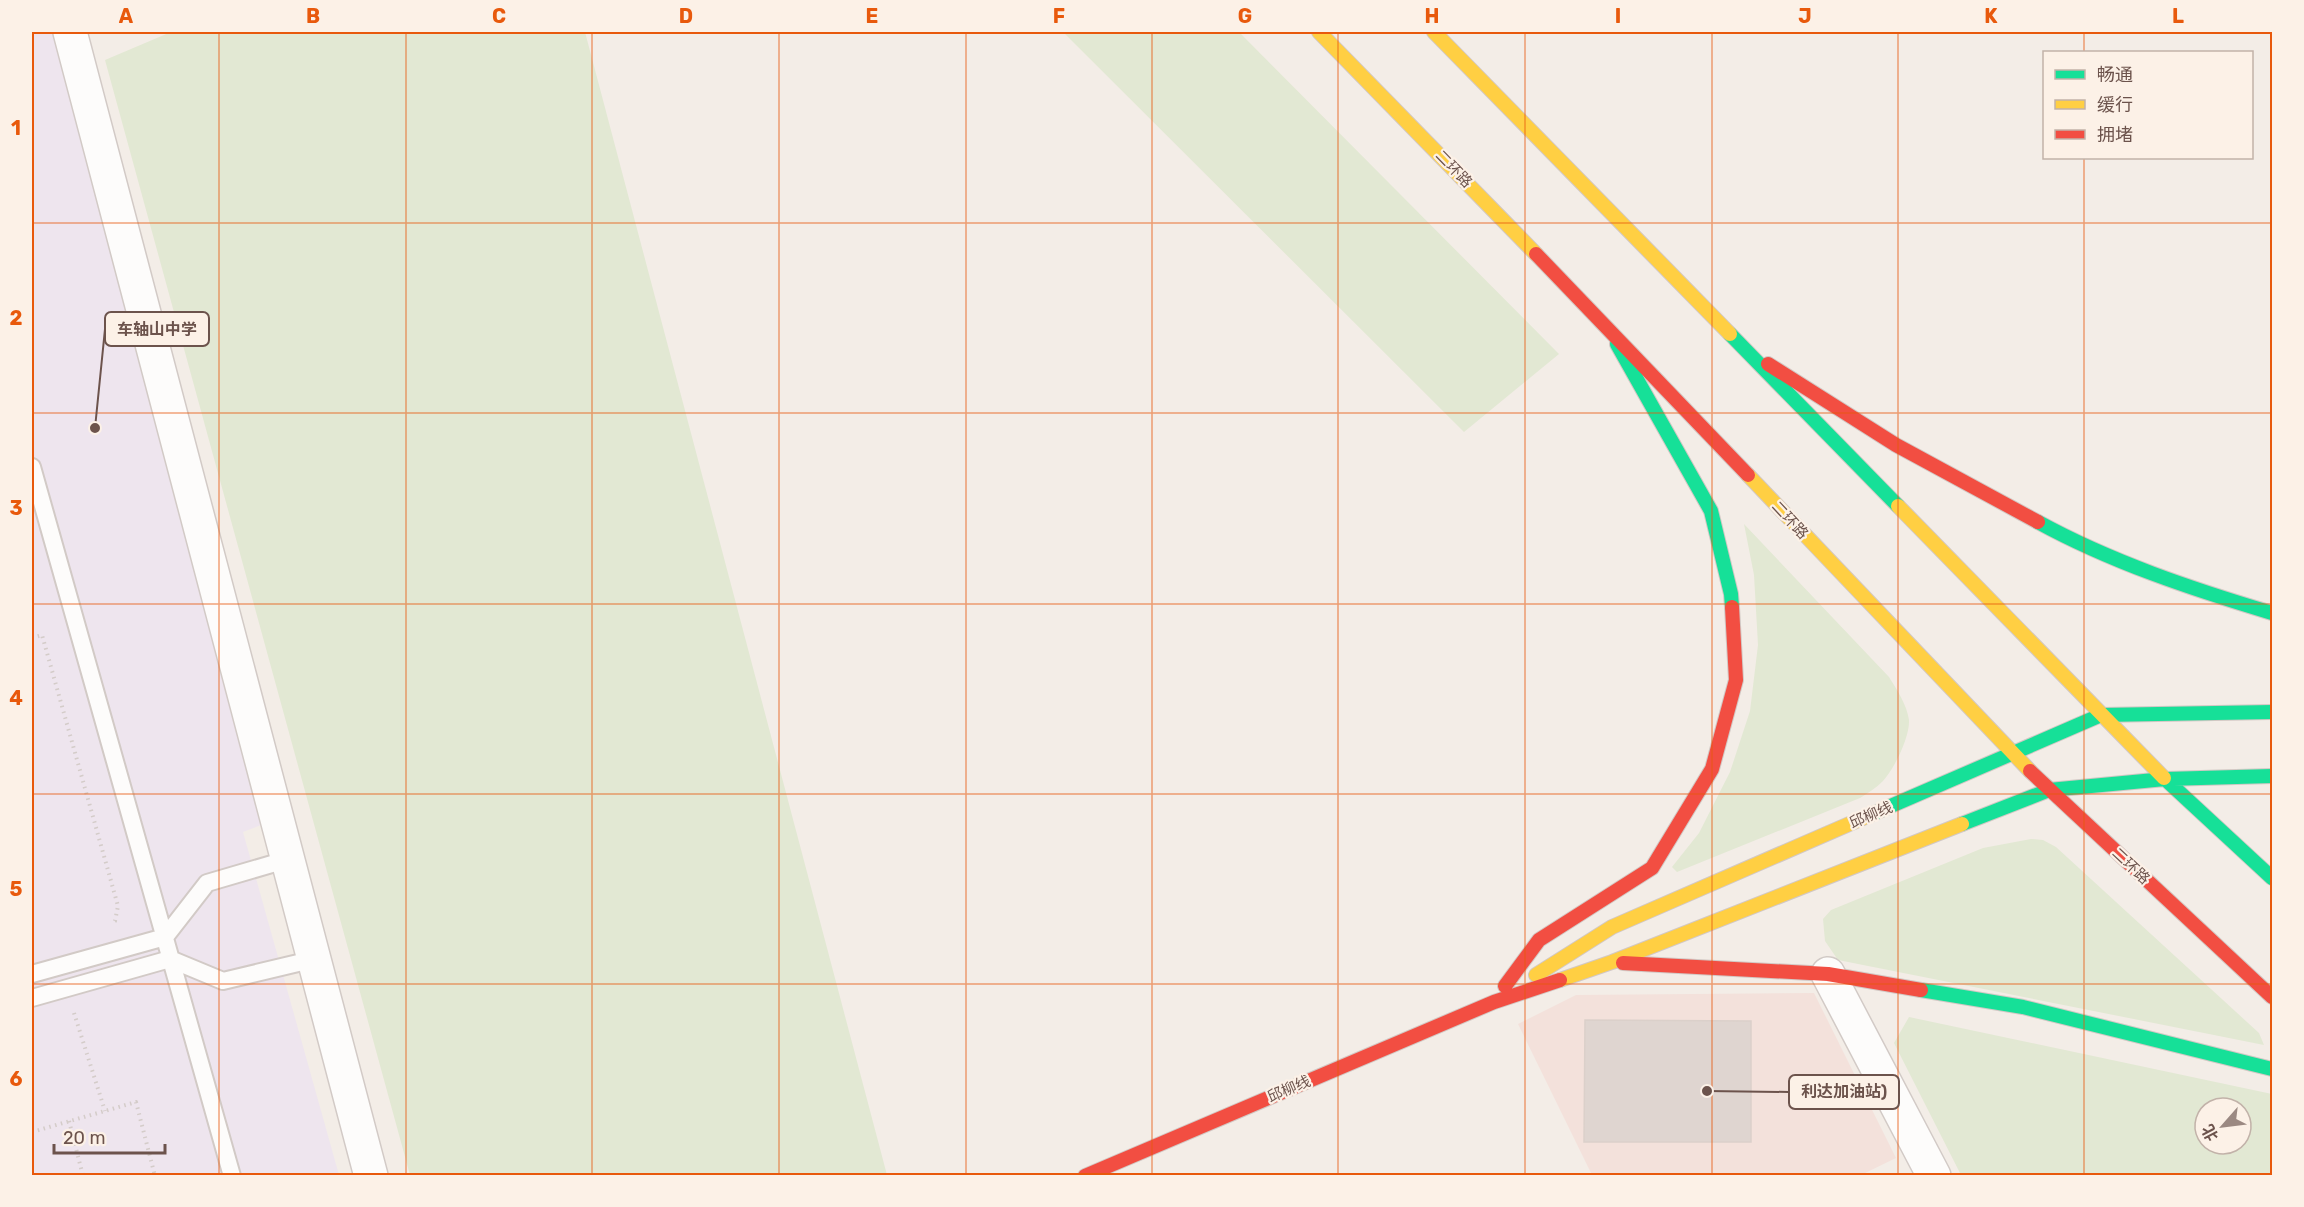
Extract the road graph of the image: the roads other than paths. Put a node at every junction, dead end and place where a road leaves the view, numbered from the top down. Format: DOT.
graph roads {
  1 [pos="70,32"];
  2 [pos="1319,32"];
  3 [pos="1434,32"];
  4 [pos="1606,326"];
  5 [pos="1750,353"];
  6 [pos="32,467"];
  7 [pos="2272,613"];
  8 [pos="2272,712"];
  9 [pos="2101,715"];
  10 [pos="2013,755"];
  11 [pos="2272,776"];
  12 [pos="2164,778"];
  13 [pos="2049,790"];
  14 [pos="289,858"];
  15 [pos="2272,878"];
  16 [pos="165,937"];
  17 [pos="170,959"];
  18 [pos="315,959"];
  19 [pos="1612,962"];
  20 [pos="32,974"];
  21 [pos="1828,974"];
  22 [pos="2272,997"];
  23 [pos="32,998"];
  24 [pos="1494,1002"];
  25 [pos="2272,1069"];
  26 [pos="232,1176"];
  27 [pos="371,1176"];
  28 [pos="1085,1176"];
  29 [pos="1934,1176"];
  1 -- 14 [label="street"];
  2 -- 4 [label="main road, 二环路"];
  3 -- 5 [label="main road"];
  4 -- 10 [label="main road, 二环路"];
  4 -- 24 [label="main road"];
  5 -- 7 [label="main road"];
  5 -- 9 [label="main road"];
  6 -- 16 [label="lane"];
  8 -- 9 [label="main road, 邱柳线"];
  9 -- 10 [label="main road, 邱柳线"];
  9 -- 12 [label="main road"];
  10 -- 13 [label="main road, 二环路"];
  10 -- 24 [label="main road, 邱柳线"];
  11 -- 12 [label="main road, 邱柳线"];
  12 -- 13 [label="main road, 邱柳线"];
  12 -- 15 [label="main road"];
  13 -- 19 [label="main road, 邱柳线"];
  13 -- 22 [label="main road, 二环路"];
  14 -- 16 [label="lane"];
  14 -- 18 [label="street"];
  16 -- 17 [label="lane"];
  16 -- 20 [label="lane"];
  17 -- 18 [label="lane"];
  17 -- 23 [label="lane"];
  17 -- 26 [label="lane"];
  18 -- 27 [label="street"];
  19 -- 21 [label="main road"];
  19 -- 24 [label="main road, 邱柳线"];
  21 -- 25 [label="main road"];
  21 -- 29 [label="street"];
  24 -- 28 [label="main road, 邱柳线"];
}
